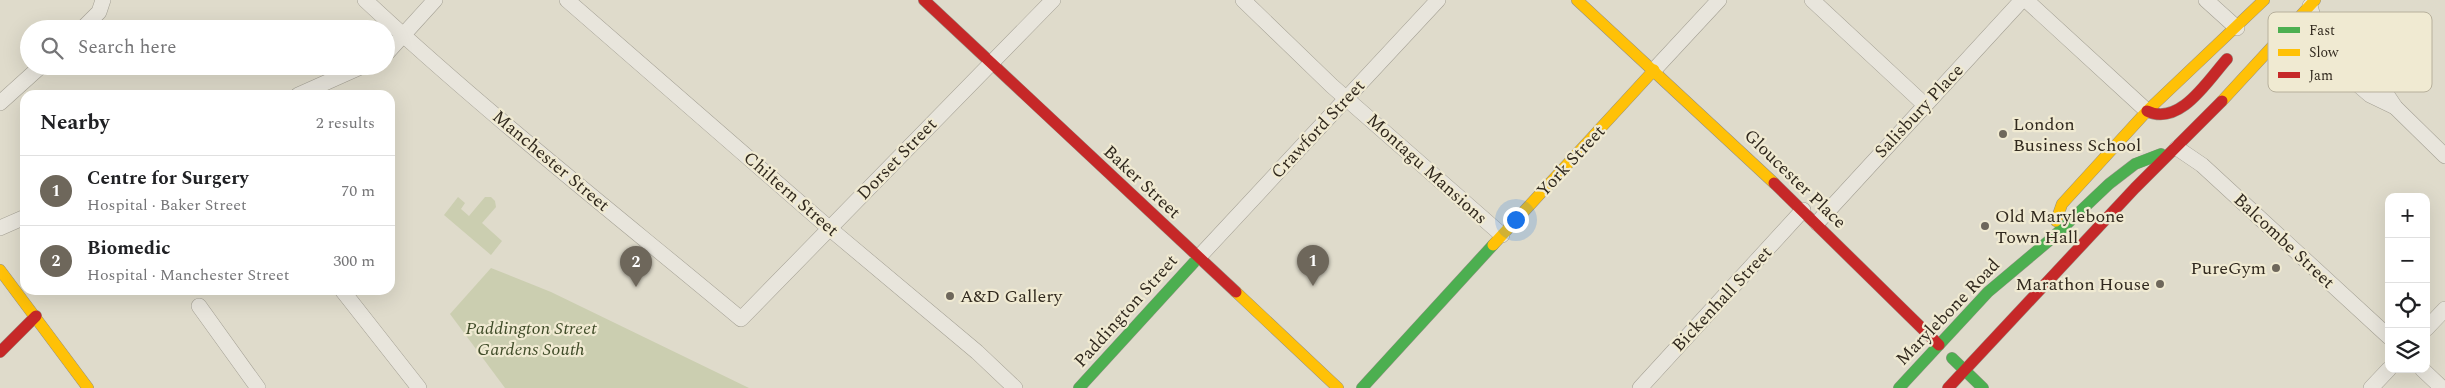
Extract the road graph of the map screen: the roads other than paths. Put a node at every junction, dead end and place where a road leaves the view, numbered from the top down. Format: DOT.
graph roads {
  1 [pos="103,0"];
  2 [pos="365,0"];
  3 [pos="435,0"];
  4 [pos="567,0"];
  5 [pos="924,0"];
  6 [pos="1054,0"];
  7 [pos="1243,0"];
  8 [pos="1438,0"];
  9 [pos="1577,0"];
  10 [pos="1719,0"];
  11 [pos="1812,0"];
  12 [pos="2022,0"];
  13 [pos="2026,0"];
  14 [pos="2206,0"];
  15 [pos="2264,0"];
  16 [pos="91,20"];
  17 [pos="387,20"];
  18 [pos="395,28"];
  19 [pos="2237,28"];
  20 [pos="404,36"];
  21 [pos="395,45"];
  22 [pos="2236,51"];
  23 [pos="2268,53"];
  24 [pos="992,64"];
  25 [pos="1654,70"];
  26 [pos="31,75"];
  27 [pos="343,75"];
  28 [pos="309,90"];
  29 [pos="2367,92"];
  30 [pos="2385,92"];
  31 [pos="1346,98"];
  32 [pos="0,103"];
  33 [pos="1925,105"];
  34 [pos="2395,107"];
  35 [pos="2147,111"];
  36 [pos="2177,148"];
  37 [pos="2445,156"];
  38 [pos="1804,210"];
  39 [pos="20,219"];
  40 [pos="1817,223"];
  41 [pos="0,228"];
  42 [pos="829,228"];
  43 [pos="1502,235"];
  44 [pos="2051,239"];
  45 [pos="1198,258"];
  46 [pos="0,270"];
  47 [pos="346,295"];
  48 [pos="199,306"];
  49 [pos="2445,309"];
  50 [pos="36,316"];
  51 [pos="741,319"];
  52 [pos="2427,328"];
  53 [pos="2385,333"];
  54 [pos="1939,345"];
  55 [pos="0,352"];
  56 [pos="1965,371"];
  57 [pos="2385,373"];
  58 [pos="2426,373"];
  59 [pos="88,388"];
  60 [pos="258,388"];
  61 [pos="419,388"];
  62 [pos="1015,388"];
  63 [pos="1080,388"];
  64 [pos="1338,388"];
  65 [pos="1362,388"];
  66 [pos="1640,388"];
  67 [pos="1899,388"];
  68 [pos="1948,388"];
  69 [pos="1984,388"];
  70 [pos="2371,388"];
  71 [pos="2442,388"];
  1 -- 16 [label="street"];
  2 -- 17 [label="street, Manchester Street"];
  3 -- 20 [label="street"];
  4 -- 42 [label="street, Chiltern Street"];
  5 -- 24 [label="main road, Baker Street"];
  6 -- 24 [label="street, Dorset Street"];
  7 -- 31 [label="street, Montagu Mansions"];
  8 -- 31 [label="street, Crawford Street"];
  9 -- 25 [label="main road, Gloucester Place"];
  10 -- 25 [label="street, York Street"];
  11 -- 33 [label="street"];
  12 -- 33 [label="street, Salisbury Place"];
  13 -- 35 [label="street"];
  14 -- 19 [label="street"];
  15 -- 19 [label="main road"];
  18 -- 20 [label="street, Manchester Street"];
  19 -- 35 [label="main road"];
  20 -- 21 [label="street"];
  20 -- 51 [label="street, Manchester Street"];
  22 -- 35 [label="main road"];
  23 -- 36 [label="main road"];
  24 -- 42 [label="street, Dorset Street"];
  24 -- 45 [label="main road, Baker Street"];
  25 -- 38 [label="main road, Gloucester Place"];
  25 -- 43 [label="main road, York Street"];
  26 -- 32 [label="street"];
  27 -- 28 [label="street"];
  29 -- 34 [label="street"];
  30 -- 34 [label="street"];
  31 -- 43 [label="street, Montagu Mansions"];
  31 -- 45 [label="street, Crawford Street"];
  33 -- 40 [label="street, Salisbury Place"];
  34 -- 37 [label="street"];
  35 -- 44 [label="main road"];
  36 -- 44 [label="main road, Marylebone Road"];
  36 -- 53 [label="street, Balcombe Street"];
  36 -- 56 [label="main road"];
  38 -- 40 [label="main road, Gloucester Place"];
  38 -- 66 [label="street, Bickenhall Street"];
  39 -- 41 [label="street"];
  40 -- 54 [label="main road, Gloucester Place"];
  42 -- 51 [label="street, Dorset Street"];
  42 -- 62 [label="street, Chiltern Street"];
  43 -- 65 [label="main road, York Street"];
  44 -- 54 [label="main road, Marylebone Road"];
  45 -- 63 [label="main road, Paddington Street"];
  45 -- 64 [label="main road, Baker Street"];
  46 -- 50 [label="main road"];
  47 -- 61 [label="street"];
  48 -- 60 [label="street"];
  49 -- 52 [label="street"];
  50 -- 55 [label="main road"];
  50 -- 59 [label="main road"];
  54 -- 56 [label="main road, Gloucester Place"];
  54 -- 67 [label="main road, Marylebone Road"];
  56 -- 68 [label="main road"];
  56 -- 69 [label="main road, Gloucester Place"];
  57 -- 70 [label="street"];
  58 -- 71 [label="street"];
}
